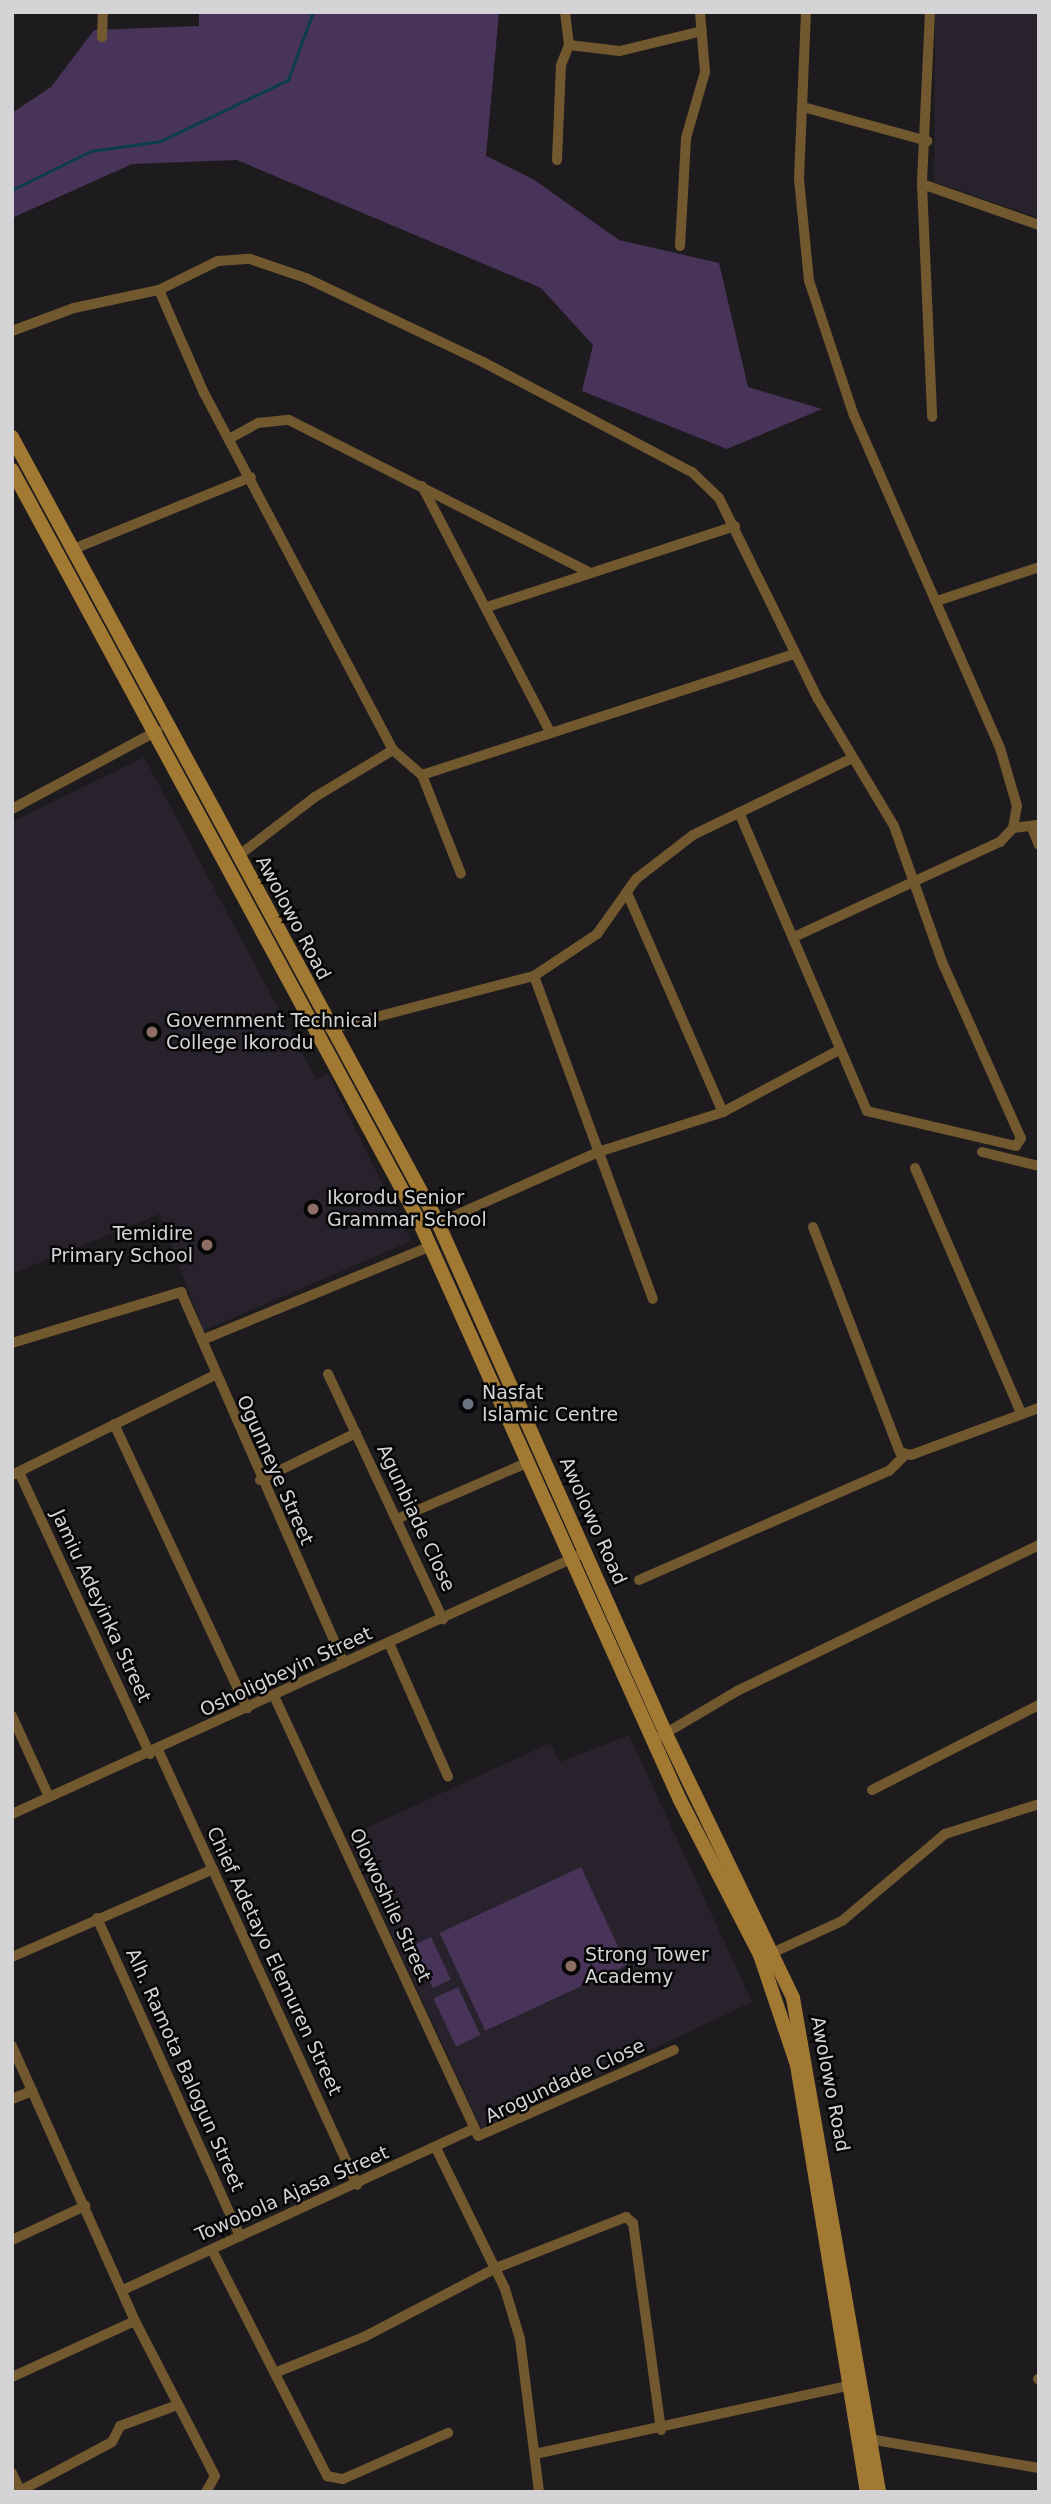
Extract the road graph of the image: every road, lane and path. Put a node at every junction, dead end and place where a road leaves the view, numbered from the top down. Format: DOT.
graph roads {
  1 [pos="103,12"];
  2 [pos="565,12"];
  3 [pos="700,12"];
  4 [pos="806,12"];
  5 [pos="930,12"];
  6 [pos="702,31"];
  7 [pos="102,37"];
  8 [pos="569,45"];
  9 [pos="803,107"];
  10 [pos="927,141"];
  11 [pos="557,160"];
  12 [pos="922,184"];
  13 [pos="1039,225"];
  14 [pos="680,246"];
  15 [pos="159,290"];
  16 [pos="12,331"];
  17 [pos="932,417"];
  18 [pos="12,438"];
  19 [pos="229,439"];
  20 [pos="13,472"];
  21 [pos="251,477"];
  22 [pos="422,486"];
  23 [pos="735,526"];
  24 [pos="71,550"];
  25 [pos="1039,568"];
  26 [pos="588,572"];
  27 [pos="937,601"];
  28 [pos="487,607"];
  29 [pos="795,654"];
  30 [pos="549,730"];
  31 [pos="157,732"];
  32 [pos="393,750"];
  33 [pos="852,758"];
  34 [pos="422,775"];
  35 [pos="12,809"];
  36 [pos="740,815"];
  37 [pos="1035,826"];
  38 [pos="1013,828"];
  39 [pos="1039,845"];
  40 [pos="238,856"];
  41 [pos="461,874"];
  42 [pos="914,885"];
  43 [pos="628,895"];
  44 [pos="794,937"];
  45 [pos="534,975"];
  46 [pos="330,1029"];
  47 [pos="839,1050"];
  48 [pos="723,1112"];
  49 [pos="598,1152"];
  50 [pos="982,1152"];
  51 [pos="1039,1166"];
  52 [pos="915,1168"];
  53 [pos="438,1223"];
  54 [pos="813,1227"];
  55 [pos="431,1246"];
  56 [pos="653,1300"];
  57 [pos="202,1340"];
  58 [pos="12,1343"];
  59 [pos="328,1374"];
  60 [pos="213,1376"];
  61 [pos="1039,1408"];
  62 [pos="1021,1413"];
  63 [pos="114,1424"];
  64 [pos="356,1433"];
  65 [pos="905,1455"];
  66 [pos="529,1462"];
  67 [pos="16,1474"];
  68 [pos="260,1480"];
  69 [pos="397,1519"];
  70 [pos="1039,1545"];
  71 [pos="580,1555"];
  72 [pos="639,1580"];
  73 [pos="443,1619"];
  74 [pos="389,1643"];
  75 [pos="344,1663"];
  76 [pos="274,1696"];
  77 [pos="1039,1705"];
  78 [pos="247,1708"];
  79 [pos="12,1716"];
  80 [pos="661,1736"];
  81 [pos="155,1753"];
  82 [pos="448,1777"];
  83 [pos="872,1790"];
  84 [pos="49,1797"];
  85 [pos="1039,1804"];
  86 [pos="12,1814"];
  87 [pos="213,1869"];
  88 [pos="97,1917"];
  89 [pos="772,1954"];
  90 [pos="12,1957"];
  91 [pos="12,2046"];
  92 [pos="674,2050"];
  93 [pos="32,2091"];
  94 [pos="12,2099"];
  95 [pos="473,2129"];
  96 [pos="436,2148"];
  97 [pos="356,2185"];
  98 [pos="85,2206"];
  99 [pos="240,2236"];
  100 [pos="12,2240"];
  101 [pos="212,2250"];
  102 [pos="496,2269"];
  103 [pos="125,2289"];
  104 [pos="135,2321"];
  105 [pos="277,2372"];
  106 [pos="12,2377"];
  107 [pos="847,2386"];
  108 [pos="175,2406"];
  109 [pos="661,2430"];
  110 [pos="449,2433"];
  111 [pos="869,2439"];
  112 [pos="535,2454"];
  113 [pos="1039,2468"];
  114 [pos="12,2473"];
  115 [pos="19,2490"];
  116 [pos="206,2492"];
  117 [pos="539,2492"];
  118 [pos="867,2492"];
  119 [pos="879,2492"];
  1 -- 7 [label="street"];
  2 -- 8 [label="street"];
  3 -- 6 [label="street"];
  4 -- 9 [label="street"];
  5 -- 10 [label="street"];
  6 -- 8 [label="street"];
  6 -- 14 [label="street"];
  8 -- 11 [label="street"];
  9 -- 10 [label="street"];
  9 -- 27 [label="street"];
  10 -- 12 [label="street"];
  12 -- 13 [label="street"];
  12 -- 17 [label="street"];
  15 -- 16 [label="street"];
  15 -- 19 [label="street"];
  15 -- 23 [label="street"];
  18 -- 24 [label="main road, Awolowo Road"];
  19 -- 21 [label="street"];
  19 -- 22 [label="street"];
  20 -- 31 [label="main road, Awolowo Road"];
  21 -- 24 [label="street"];
  21 -- 32 [label="street"];
  22 -- 26 [label="street"];
  22 -- 28 [label="street"];
  23 -- 26 [label="street"];
  23 -- 29 [label="street"];
  24 -- 40 [label="main road, Awolowo Road"];
  25 -- 27 [label="street"];
  26 -- 28 [label="street"];
  27 -- 38 [label="street"];
  28 -- 30 [label="street"];
  29 -- 30 [label="street"];
  29 -- 33 [label="street"];
  30 -- 34 [label="street"];
  31 -- 35 [label="street"];
  31 -- 55 [label="main road, Awolowo Road"];
  32 -- 34 [label="street"];
  32 -- 40 [label="street"];
  33 -- 36 [label="street"];
  33 -- 42 [label="street"];
  34 -- 41 [label="street"];
  36 -- 43 [label="street"];
  36 -- 44 [label="street"];
  37 -- 38 [label="street"];
  37 -- 39 [label="street"];
  38 -- 42 [label="street"];
  40 -- 46 [label="main road, Awolowo Road"];
  42 -- 44 [label="street"];
  42 -- 47 [label="street"];
  43 -- 45 [label="street"];
  43 -- 48 [label="street"];
  44 -- 47 [label="street"];
  45 -- 46 [label="street"];
  45 -- 49 [label="street"];
  46 -- 53 [label="main road, Awolowo Road"];
  47 -- 48 [label="street"];
  48 -- 49 [label="street"];
  49 -- 53 [label="street"];
  49 -- 56 [label="street"];
  50 -- 51 [label="street"];
  52 -- 62 [label="street"];
  53 -- 71 [label="main road, Awolowo Road"];
  54 -- 65 [label="street"];
  55 -- 57 [label="street"];
  55 -- 66 [label="main road, Awolowo Road"];
  57 -- 58 [label="street, Ogunneye Street"];
  57 -- 60 [label="street, Ogunneye Street"];
  59 -- 64 [label="street, Agunbiade Close"];
  60 -- 63 [label="street"];
  60 -- 68 [label="street, Ogunneye Street"];
  61 -- 62 [label="street"];
  62 -- 65 [label="street"];
  63 -- 67 [label="street"];
  63 -- 78 [label="street"];
  64 -- 68 [label="street, Agunbiade Close"];
  64 -- 69 [label="street, Agunbiade Close"];
  65 -- 72 [label="street"];
  66 -- 69 [label="street"];
  66 -- 71 [label="main road, Awolowo Road"];
  67 -- 81 [label="street, Jamiu Adeyinka Street"];
  68 -- 75 [label="street, Ogunneye Street"];
  69 -- 73 [label="street, Agunbiade Close"];
  70 -- 80 [label="street"];
  71 -- 73 [label="street, Osholigbeyin Street"];
  71 -- 80 [label="main road, Awolowo Road"];
  73 -- 74 [label="street, Osholigbeyin Street"];
  74 -- 75 [label="street, Osholigbeyin Street"];
  74 -- 82 [label="street"];
  75 -- 76 [label="street, Osholigbeyin Street"];
  76 -- 78 [label="street, Osholigbeyin Street"];
  76 -- 95 [label="street, Olowoshile Street"];
  77 -- 83 [label="street"];
  78 -- 81 [label="street, Osholigbeyin Street"];
  79 -- 84 [label="street"];
  80 -- 89 [label="main road, Awolowo Road"];
  80 -- 107 [label="main road, Awolowo Road"];
  81 -- 84 [label="street, Osholigbeyin Street"];
  81 -- 87 [label="street, Chief Adetayo Elemuren Street"];
  84 -- 86 [label="street, Osholigbeyin Street"];
  85 -- 89 [label="street"];
  87 -- 88 [label="street"];
  87 -- 97 [label="street, Chief Adetayo Elemuren Street"];
  88 -- 90 [label="street"];
  88 -- 99 [label="street, Alh. Ramota Balogun Street"];
  89 -- 111 [label="main road, Awolowo Road"];
  91 -- 93 [label="street"];
  92 -- 95 [label="street, Arogundade Close"];
  93 -- 94 [label="street"];
  93 -- 98 [label="street"];
  95 -- 96 [label="street, Towobola Ajasa Street"];
  96 -- 97 [label="street, Towobola Ajasa Street"];
  96 -- 102 [label="street"];
  97 -- 99 [label="street, Towobola Ajasa Street"];
  98 -- 100 [label="street"];
  98 -- 103 [label="street"];
  99 -- 101 [label="street, Towobola Ajasa Street"];
  101 -- 103 [label="street, Towobola Ajasa Street"];
  101 -- 105 [label="street"];
  102 -- 105 [label="street"];
  102 -- 109 [label="street"];
  102 -- 112 [label="street"];
  103 -- 104 [label="street"];
  104 -- 106 [label="street"];
  104 -- 108 [label="street"];
  105 -- 110 [label="street"];
  107 -- 109 [label="street"];
  107 -- 118 [label="main road, Awolowo Road"];
  108 -- 115 [label="street"];
  108 -- 116 [label="street"];
  109 -- 112 [label="street"];
  111 -- 113 [label="street"];
  111 -- 119 [label="main road, Awolowo Road"];
  112 -- 117 [label="street"];
  114 -- 115 [label="street"];
}
